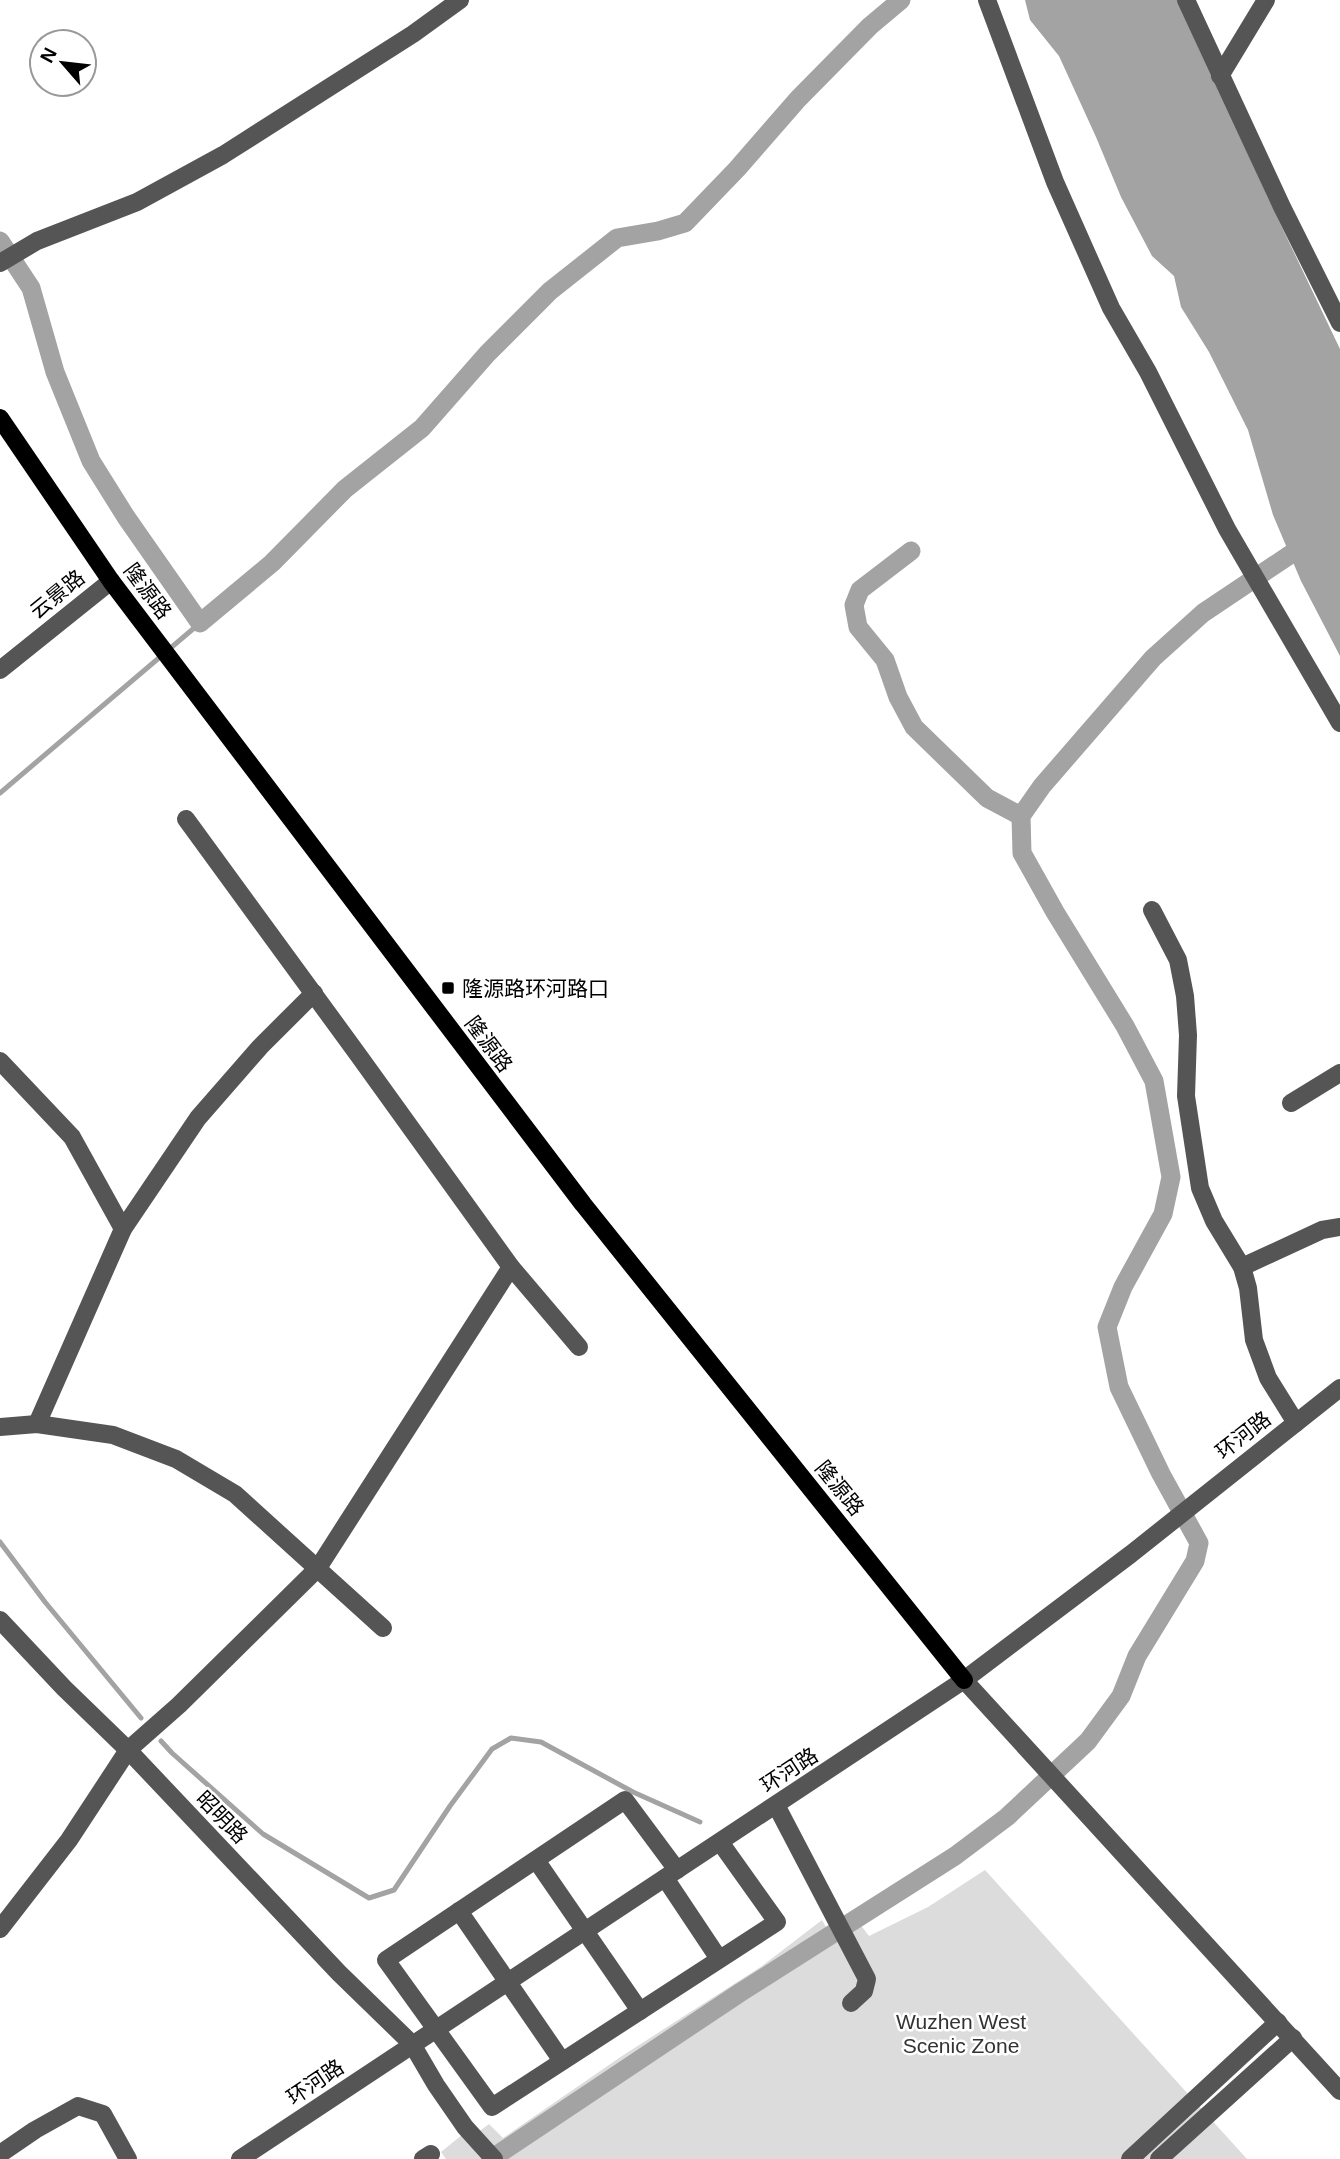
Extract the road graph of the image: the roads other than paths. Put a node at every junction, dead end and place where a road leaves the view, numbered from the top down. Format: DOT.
graph roads {
  1 [pos="460,0"];
  2 [pos="986,0"];
  3 [pos="1186,0"];
  4 [pos="1266,0"];
  5 [pos="1220,76"];
  6 [pos="0,263"];
  7 [pos="1340,323"];
  8 [pos="0,418"];
  9 [pos="111,581"];
  10 [pos="0,670"];
  11 [pos="1340,723"];
  12 [pos="186,819"];
  13 [pos="1152,910"];
  14 [pos="314,993"];
  15 [pos="0,1061"];
  16 [pos="1340,1073"];
  17 [pos="1291,1103"];
  18 [pos="1340,1227"];
  19 [pos="123,1229"];
  20 [pos="1242,1266"];
  21 [pos="511,1267"];
  22 [pos="579,1347"];
  23 [pos="1340,1388"];
  24 [pos="1296,1423"];
  25 [pos="37,1424"];
  26 [pos="0,1427"];
  27 [pos="318,1568"];
  28 [pos="0,1620"];
  29 [pos="383,1628"];
  30 [pos="964,1680"];
  31 [pos="128,1750"];
  32 [pos="776,1805"];
  33 [pos="720,1842"];
  34 [pos="536,1860"];
  35 [pos="671,1874"];
  36 [pos="459,1911"];
  37 [pos="0,1929"];
  38 [pos="585,1931"];
  39 [pos="719,1959"];
  40 [pos="508,1982"];
  41 [pos="851,2003"];
  42 [pos="640,2011"];
  43 [pos="1278,2022"];
  44 [pos="435,2029"];
  45 [pos="1293,2038"];
  46 [pos="412,2045"];
  47 [pos="562,2061"];
  48 [pos="1340,2091"];
  49 [pos="0,2154"];
  50 [pos="128,2159"];
  51 [pos="240,2159"];
  52 [pos="494,2159"];
  53 [pos="1130,2159"];
  54 [pos="1160,2159"];
  1 -- 6 [label="street"];
  2 -- 11 [label="street"];
  3 -- 5 [label="street"];
  4 -- 5 [label="street"];
  5 -- 7 [label="street"];
  8 -- 9 [label="main road, 隆源路"];
  9 -- 10 [label="street, 云景路"];
  9 -- 30 [label="main road, 隆源路"];
  12 -- 14 [label="street"];
  13 -- 20 [label="street"];
  14 -- 19 [label="street"];
  14 -- 21 [label="street"];
  15 -- 19 [label="street"];
  16 -- 17 [label="street"];
  18 -- 20 [label="street"];
  19 -- 25 [label="street"];
  20 -- 24 [label="street"];
  21 -- 22 [label="street"];
  21 -- 27 [label="street"];
  23 -- 24 [label="street, 环河路"];
  24 -- 30 [label="street, 环河路"];
  25 -- 26 [label="street"];
  25 -- 27 [label="street"];
  27 -- 29 [label="street"];
  27 -- 31 [label="street"];
  28 -- 31 [label="street, 昭明路"];
  30 -- 32 [label="street, 环河路"];
  30 -- 43 [label="street"];
  31 -- 37 [label="street"];
  31 -- 46 [label="street, 昭明路"];
  32 -- 33 [label="street, 环河路"];
  32 -- 41 [label="street"];
  33 -- 35 [label="street, 环河路"];
  33 -- 39 [label="street"];
  34 -- 35 [label="street"];
  34 -- 36 [label="street"];
  34 -- 38 [label="street"];
  35 -- 38 [label="street, 环河路"];
  35 -- 39 [label="street"];
  36 -- 40 [label="street"];
  36 -- 44 [label="street"];
  38 -- 40 [label="street, 环河路"];
  38 -- 42 [label="street"];
  39 -- 42 [label="street"];
  40 -- 44 [label="street, 环河路"];
  40 -- 47 [label="street"];
  42 -- 47 [label="street"];
  43 -- 45 [label="street"];
  43 -- 53 [label="street"];
  44 -- 46 [label="street, 环河路"];
  44 -- 47 [label="street"];
  45 -- 48 [label="street"];
  45 -- 54 [label="street"];
  46 -- 51 [label="street, 环河路"];
  46 -- 52 [label="street, 昭明路"];
  49 -- 50 [label="street"];
}
